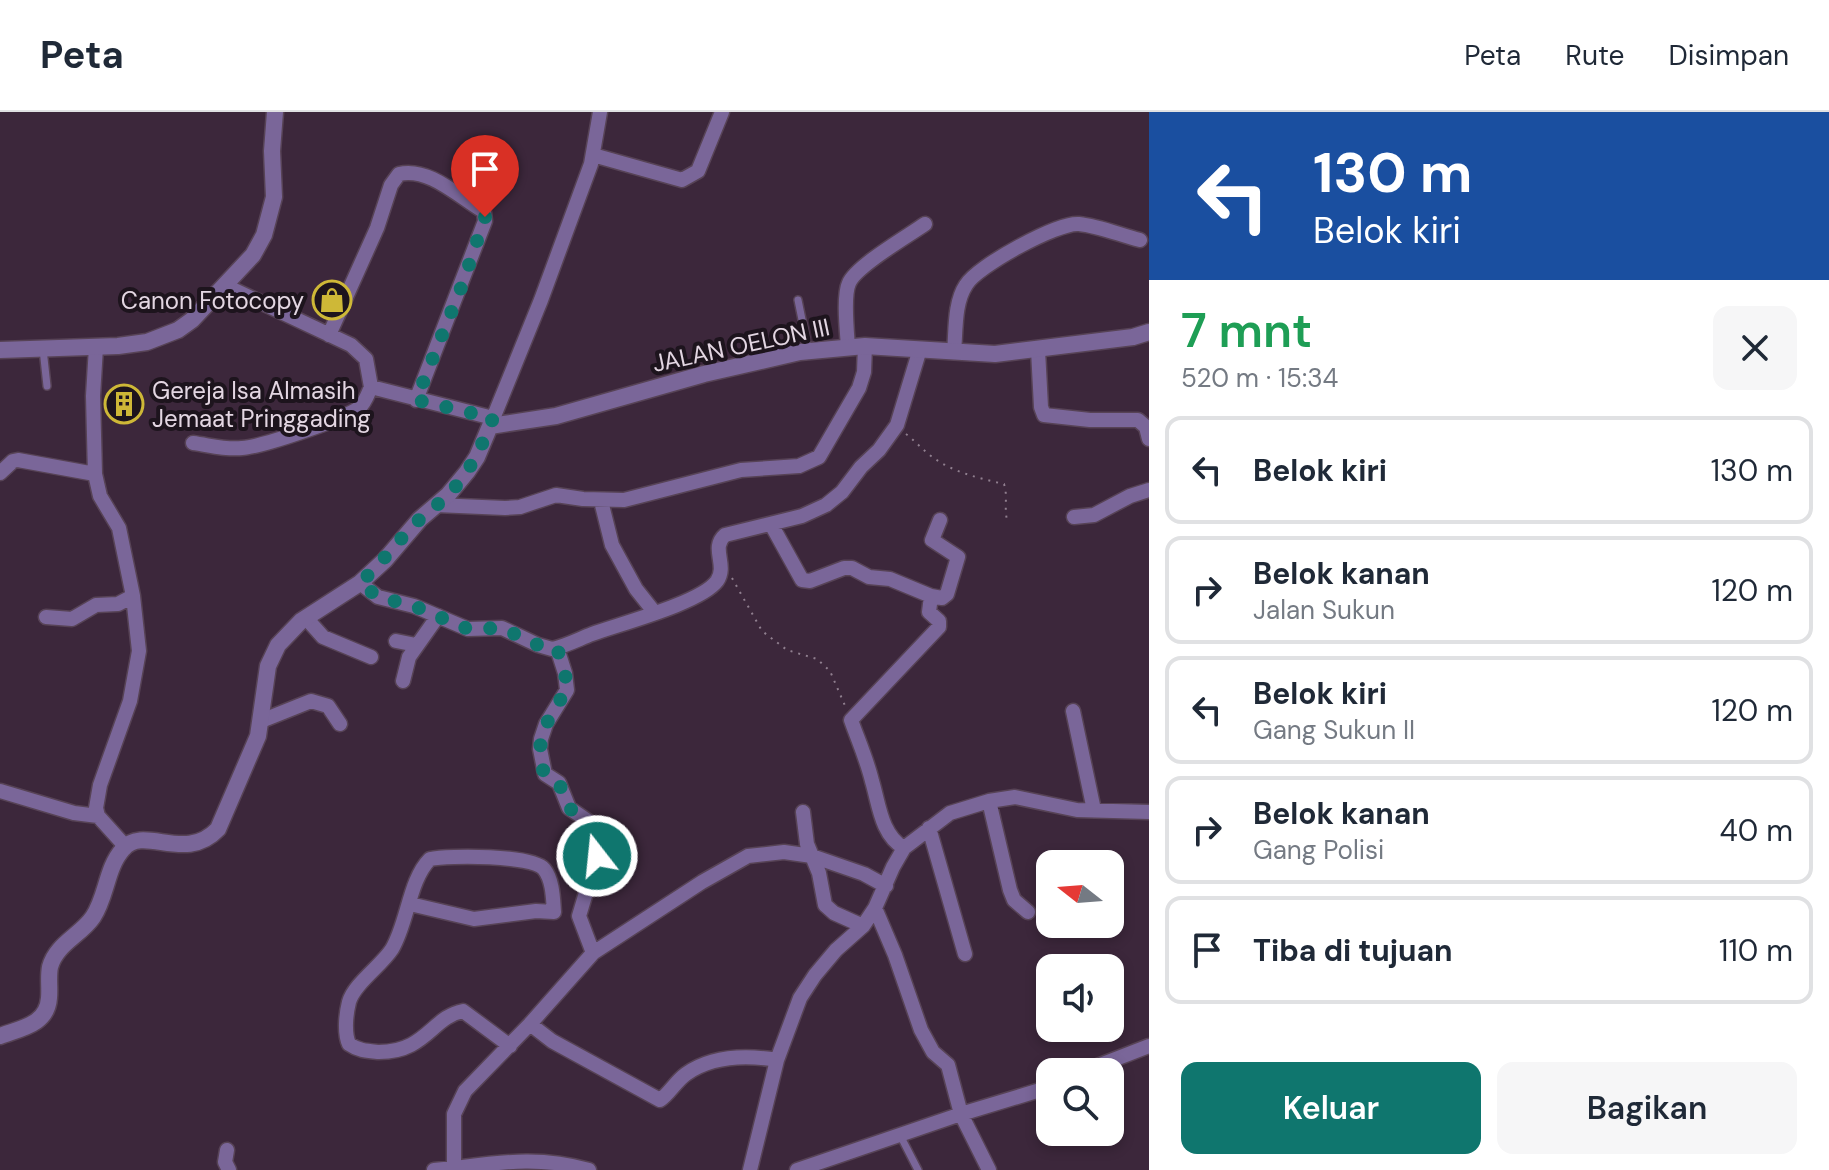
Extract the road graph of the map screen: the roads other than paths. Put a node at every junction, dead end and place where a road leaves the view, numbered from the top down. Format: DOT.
graph roads {
  1 [pos="275,112"];
  2 [pos="600,112"];
  3 [pos="722,112"];
  4 [pos="593,155"];
  5 [pos="925,224"];
  6 [pos="1140,240"];
  7 [pos="226,286"];
  8 [pos="798,300"];
  9 [pos="1149,332"];
  10 [pos="329,335"];
  11 [pos="856,346"];
  12 [pos="96,347"];
  13 [pos="43,349"];
  14 [pos="920,349"];
  15 [pos="0,350"];
  16 [pos="1038,350"];
  17 [pos="808,351"];
  18 [pos="954,352"];
  19 [pos="47,386"];
  20 [pos="371,387"];
  21 [pos="416,400"];
  22 [pos="492,422"];
  23 [pos="1149,439"];
  24 [pos="193,443"];
  25 [pos="0,473"];
  26 [pos="95,474"];
  27 [pos="1149,490"];
  28 [pos="601,501"];
  29 [pos="436,505"];
  30 [pos="1074,517"];
  31 [pos="940,520"];
  32 [pos="771,524"];
  33 [pos="360,583"];
  34 [pos="133,596"];
  35 [pos="931,596"];
  36 [pos="655,613"];
  37 [pos="438,616"];
  38 [pos="46,617"];
  39 [pos="306,618"];
  40 [pos="396,641"];
  41 [pos="416,645"];
  42 [pos="557,648"];
  43 [pos="371,657"];
  44 [pos="403,681"];
  45 [pos="1073,711"];
  46 [pos="261,721"];
  47 [pos="340,724"];
  48 [pos="0,791"];
  49 [pos="989,801"];
  50 [pos="1094,810"];
  51 [pos="803,812"];
  52 [pos="1149,812"];
  53 [pos="98,816"];
  54 [pos="929,828"];
  55 [pos="125,846"];
  56 [pos="904,848"];
  57 [pos="812,856"];
  58 [pos="886,886"];
  59 [pos="410,904"];
  60 [pos="875,908"];
  61 [pos="554,912"];
  62 [pos="1028,912"];
  63 [pos="579,916"];
  64 [pos="863,926"];
  65 [pos="593,953"];
  66 [pos="965,954"];
  67 [pos="530,1024"];
  68 [pos="0,1036"];
  69 [pos="510,1046"];
  70 [pos="1149,1046"];
  71 [pos="1118,1058"];
  72 [pos="777,1060"];
  73 [pos="1036,1091"];
  74 [pos="961,1114"];
  75 [pos="900,1135"];
  76 [pos="227,1150"];
  77 [pos="454,1168"];
  78 [pos="229,1170"];
  79 [pos="434,1170"];
  80 [pos="589,1170"];
  81 [pos="750,1170"];
  82 [pos="797,1170"];
  83 [pos="918,1170"];
  84 [pos="989,1170"];
  1 -- 7 [label="street"];
  2 -- 4 [label="street"];
  3 -- 4 [label="street"];
  4 -- 22 [label="street"];
  5 -- 11 [label="street"];
  6 -- 18 [label="street"];
  7 -- 10 [label="street"];
  7 -- 12 [label="street"];
  8 -- 17 [label="lane"];
  9 -- 16 [label="street, JALAN OELON III"];
  10 -- 20 [label="street"];
  10 -- 21 [label="street"];
  11 -- 14 [label="street, JALAN OELON III"];
  11 -- 17 [label="street, JALAN OELON III"];
  11 -- 28 [label="street"];
  12 -- 13 [label="street"];
  12 -- 26 [label="street"];
  13 -- 15 [label="street"];
  13 -- 19 [label="lane"];
  14 -- 18 [label="street, JALAN OELON III"];
  14 -- 32 [label="street"];
  16 -- 18 [label="street, JALAN OELON III"];
  16 -- 23 [label="street"];
  17 -- 22 [label="street, JALAN OELON III"];
  20 -- 21 [label="street"];
  20 -- 24 [label="street"];
  21 -- 22 [label="street"];
  22 -- 29 [label="street"];
  25 -- 26 [label="street"];
  26 -- 34 [label="street"];
  27 -- 30 [label="street"];
  28 -- 29 [label="street"];
  28 -- 36 [label="street"];
  29 -- 33 [label="street"];
  31 -- 35 [label="street"];
  32 -- 35 [label="street"];
  32 -- 36 [label="street"];
  33 -- 37 [label="street"];
  33 -- 39 [label="street"];
  34 -- 38 [label="street"];
  34 -- 53 [label="street"];
  35 -- 56 [label="street"];
  36 -- 42 [label="street"];
  37 -- 41 [label="street"];
  37 -- 42 [label="street"];
  39 -- 43 [label="street"];
  39 -- 46 [label="street"];
  40 -- 41 [label="street"];
  41 -- 44 [label="street"];
  42 -- 63 [label="street"];
  45 -- 50 [label="street"];
  46 -- 47 [label="street"];
  46 -- 55 [label="street"];
  48 -- 53 [label="street"];
  49 -- 50 [label="street"];
  49 -- 54 [label="street"];
  49 -- 62 [label="street"];
  50 -- 52 [label="street"];
  51 -- 57 [label="street"];
  53 -- 55 [label="street"];
  54 -- 56 [label="street"];
  54 -- 66 [label="street"];
  55 -- 68 [label="street"];
  56 -- 58 [label="street"];
  57 -- 58 [label="street"];
  57 -- 64 [label="street"];
  57 -- 65 [label="street"];
  58 -- 60 [label="street"];
  59 -- 61 [label="street"];
  59 -- 61 [label="street"];
  59 -- 69 [label="street"];
  60 -- 64 [label="street"];
  60 -- 74 [label="street"];
  61 -- 63 [label="street"];
  63 -- 65 [label="street"];
  64 -- 72 [label="street"];
  65 -- 67 [label="street"];
  67 -- 69 [label="street"];
  67 -- 72 [label="street"];
  69 -- 77 [label="street"];
  70 -- 71 [label="street"];
  72 -- 81 [label="street"];
  73 -- 74 [label="street"];
  74 -- 75 [label="street"];
  74 -- 84 [label="street"];
  75 -- 82 [label="street"];
  75 -- 83 [label="lane"];
  76 -- 78 [label="street"];
  77 -- 79 [label="street"];
  77 -- 80 [label="street"];
}
